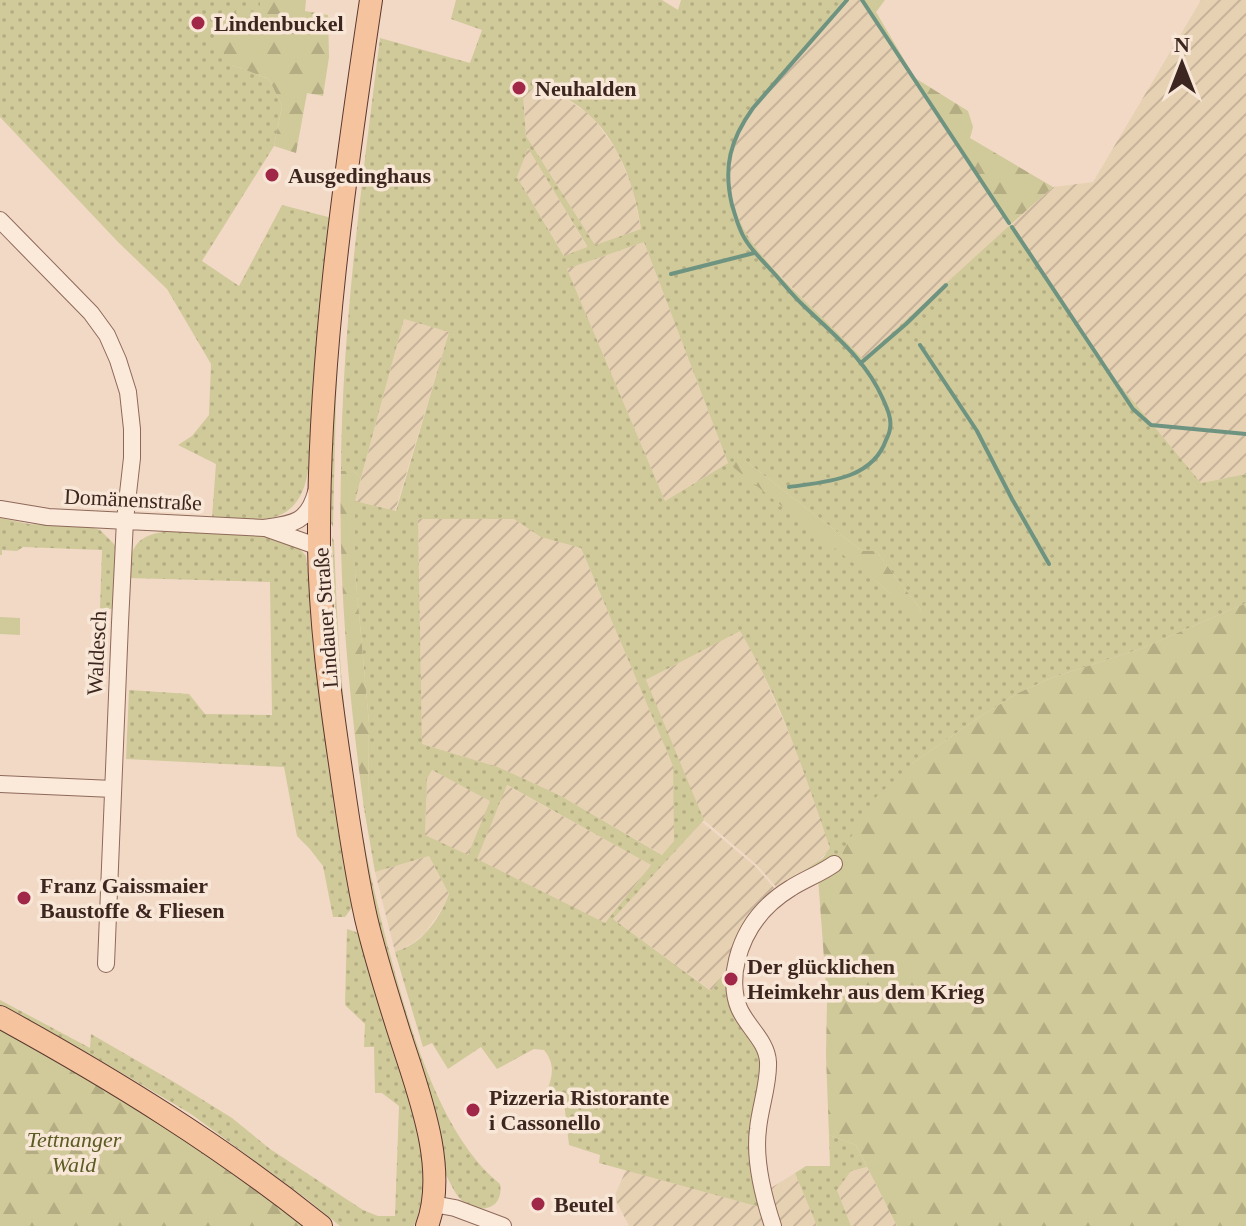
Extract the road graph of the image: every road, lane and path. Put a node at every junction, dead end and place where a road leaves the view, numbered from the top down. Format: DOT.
graph roads {
  1 [pos="371,0"];
  2 [pos="0,220"];
  3 [pos="320,475"];
  4 [pos="0,509"];
  5 [pos="125,520"];
  6 [pos="264,528"];
  7 [pos="319,547"];
  8 [pos="0,784"];
  9 [pos="113,789"];
  10 [pos="834,864"];
  11 [pos="106,964"];
  12 [pos="0,1017"];
  13 [pos="433,1204"];
  14 [pos="321,1226"];
  15 [pos="427,1226"];
  16 [pos="503,1226"];
  17 [pos="773,1226"];
  1 -- 3 [label="main road, Lindauer Straße"];
  2 -- 5 [label="street, Waldesch"];
  3 -- 6 [label="street, Domänenstraße"];
  3 -- 7 [label="main road, Lindauer Straße"];
  4 -- 5 [label="street, Domänenstraße"];
  5 -- 6 [label="street, Domänenstraße"];
  5 -- 9 [label="street, Waldesch"];
  6 -- 7 [label="street, Domänenstraße"];
  7 -- 13 [label="main road, Lindauer Straße"];
  8 -- 9 [label="street"];
  9 -- 11 [label="street, Waldesch"];
  10 -- 17 [label="street"];
  12 -- 14 [label="main road"];
  13 -- 15 [label="main road, Lindauer Straße"];
  13 -- 16 [label="street"];
}
